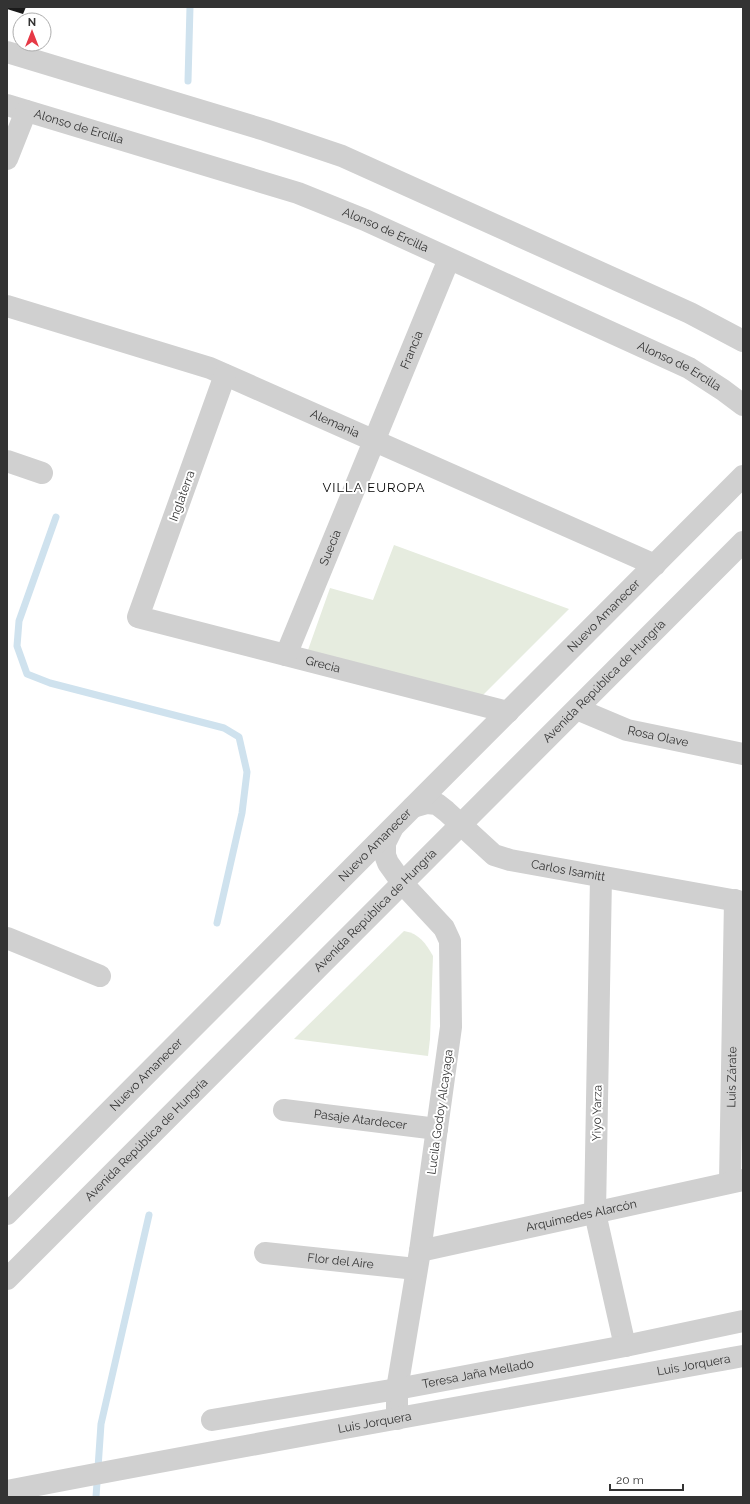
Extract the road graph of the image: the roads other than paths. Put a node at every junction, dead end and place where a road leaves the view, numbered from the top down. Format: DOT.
graph roads {
  1 [pos="7,52"];
  2 [pos="16,108"];
  3 [pos="7,159"];
  4 [pos="450,259"];
  5 [pos="7,306"];
  6 [pos="743,341"];
  7 [pos="225,375"];
  8 [pos="743,405"];
  9 [pos="374,440"];
  10 [pos="7,461"];
  11 [pos="42,473"];
  12 [pos="743,476"];
  13 [pos="743,542"];
  14 [pos="655,565"];
  15 [pos="138,617"];
  16 [pos="286,655"];
  17 [pos="577,709"];
  18 [pos="508,712"];
  19 [pos="743,754"];
  20 [pos="413,807"];
  21 [pos="461,825"];
  22 [pos="393,827"];
  23 [pos="601,877"];
  24 [pos="403,884"];
  25 [pos="739,901"];
  26 [pos="7,938"];
  27 [pos="100,976"];
  28 [pos="284,1110"];
  29 [pos="437,1130"];
  30 [pos="737,1181"];
  31 [pos="595,1213"];
  32 [pos="7,1214"];
  33 [pos="265,1253"];
  34 [pos="418,1260"];
  35 [pos="7,1279"];
  36 [pos="743,1321"];
  37 [pos="625,1346"];
  38 [pos="743,1356"];
  39 [pos="397,1390"];
  40 [pos="397,1419"];
  41 [pos="212,1420"];
  42 [pos="7,1491"];
  1 -- 6 [label="street"];
  2 -- 3 [label="street"];
  2 -- 4 [label="street, Alonso de Ercilla"];
  4 -- 8 [label="street, Alonso de Ercilla"];
  4 -- 9 [label="street, Francia"];
  5 -- 7 [label="street, Alemania"];
  7 -- 9 [label="street, Alemania"];
  7 -- 15 [label="street, Inglaterra"];
  9 -- 14 [label="street, Alemania"];
  9 -- 16 [label="street, Suecia"];
  10 -- 11 [label="street"];
  12 -- 14 [label="street, Nuevo Amanecer"];
  13 -- 17 [label="street, Avenida República de Hungría"];
  14 -- 18 [label="street, Nuevo Amanecer"];
  15 -- 16 [label="street, Grecia"];
  16 -- 18 [label="street, Grecia"];
  17 -- 19 [label="street, Rosa Olave"];
  17 -- 21 [label="street, Avenida República de Hungría"];
  18 -- 20 [label="street, Nuevo Amanecer"];
  20 -- 21 [label="street, Carlos Isamitt"];
  20 -- 22 [label="street, Nuevo Amanecer"];
  21 -- 23 [label="street, Carlos Isamitt"];
  21 -- 24 [label="street, Avenida República de Hungría"];
  22 -- 24 [label="street, Lucila Godoy Alcayaga"];
  22 -- 32 [label="street, Nuevo Amanecer"];
  23 -- 25 [label="street, Carlos Isamitt"];
  23 -- 31 [label="street, Yiyo Yarza"];
  24 -- 29 [label="street, Lucila Godoy Alcayaga"];
  24 -- 35 [label="street, Avenida República de Hungría"];
  25 -- 30 [label="street, Luis Zárate"];
  26 -- 27 [label="street"];
  28 -- 29 [label="street, Pasaje Atardecer"];
  29 -- 34 [label="street, Lucila Godoy Alcayaga"];
  30 -- 31 [label="street, Arquímedes Alarcón"];
  31 -- 34 [label="street, Arquímedes Alarcón"];
  31 -- 37 [label="street, Yiyo Yarza"];
  33 -- 34 [label="street, Flor del Aire"];
  34 -- 39 [label="street, Lucila Godoy Alcayaga"];
  36 -- 37 [label="street, Teresa Jaña Mellado"];
  37 -- 39 [label="street, Teresa Jaña Mellado"];
  38 -- 40 [label="street, Luis Jorquera"];
  39 -- 40 [label="street, Lucila Godoy Alcayaga"];
  39 -- 41 [label="street, Teresa Jaña Mellado"];
  40 -- 42 [label="street, Luis Jorquera"];
}
